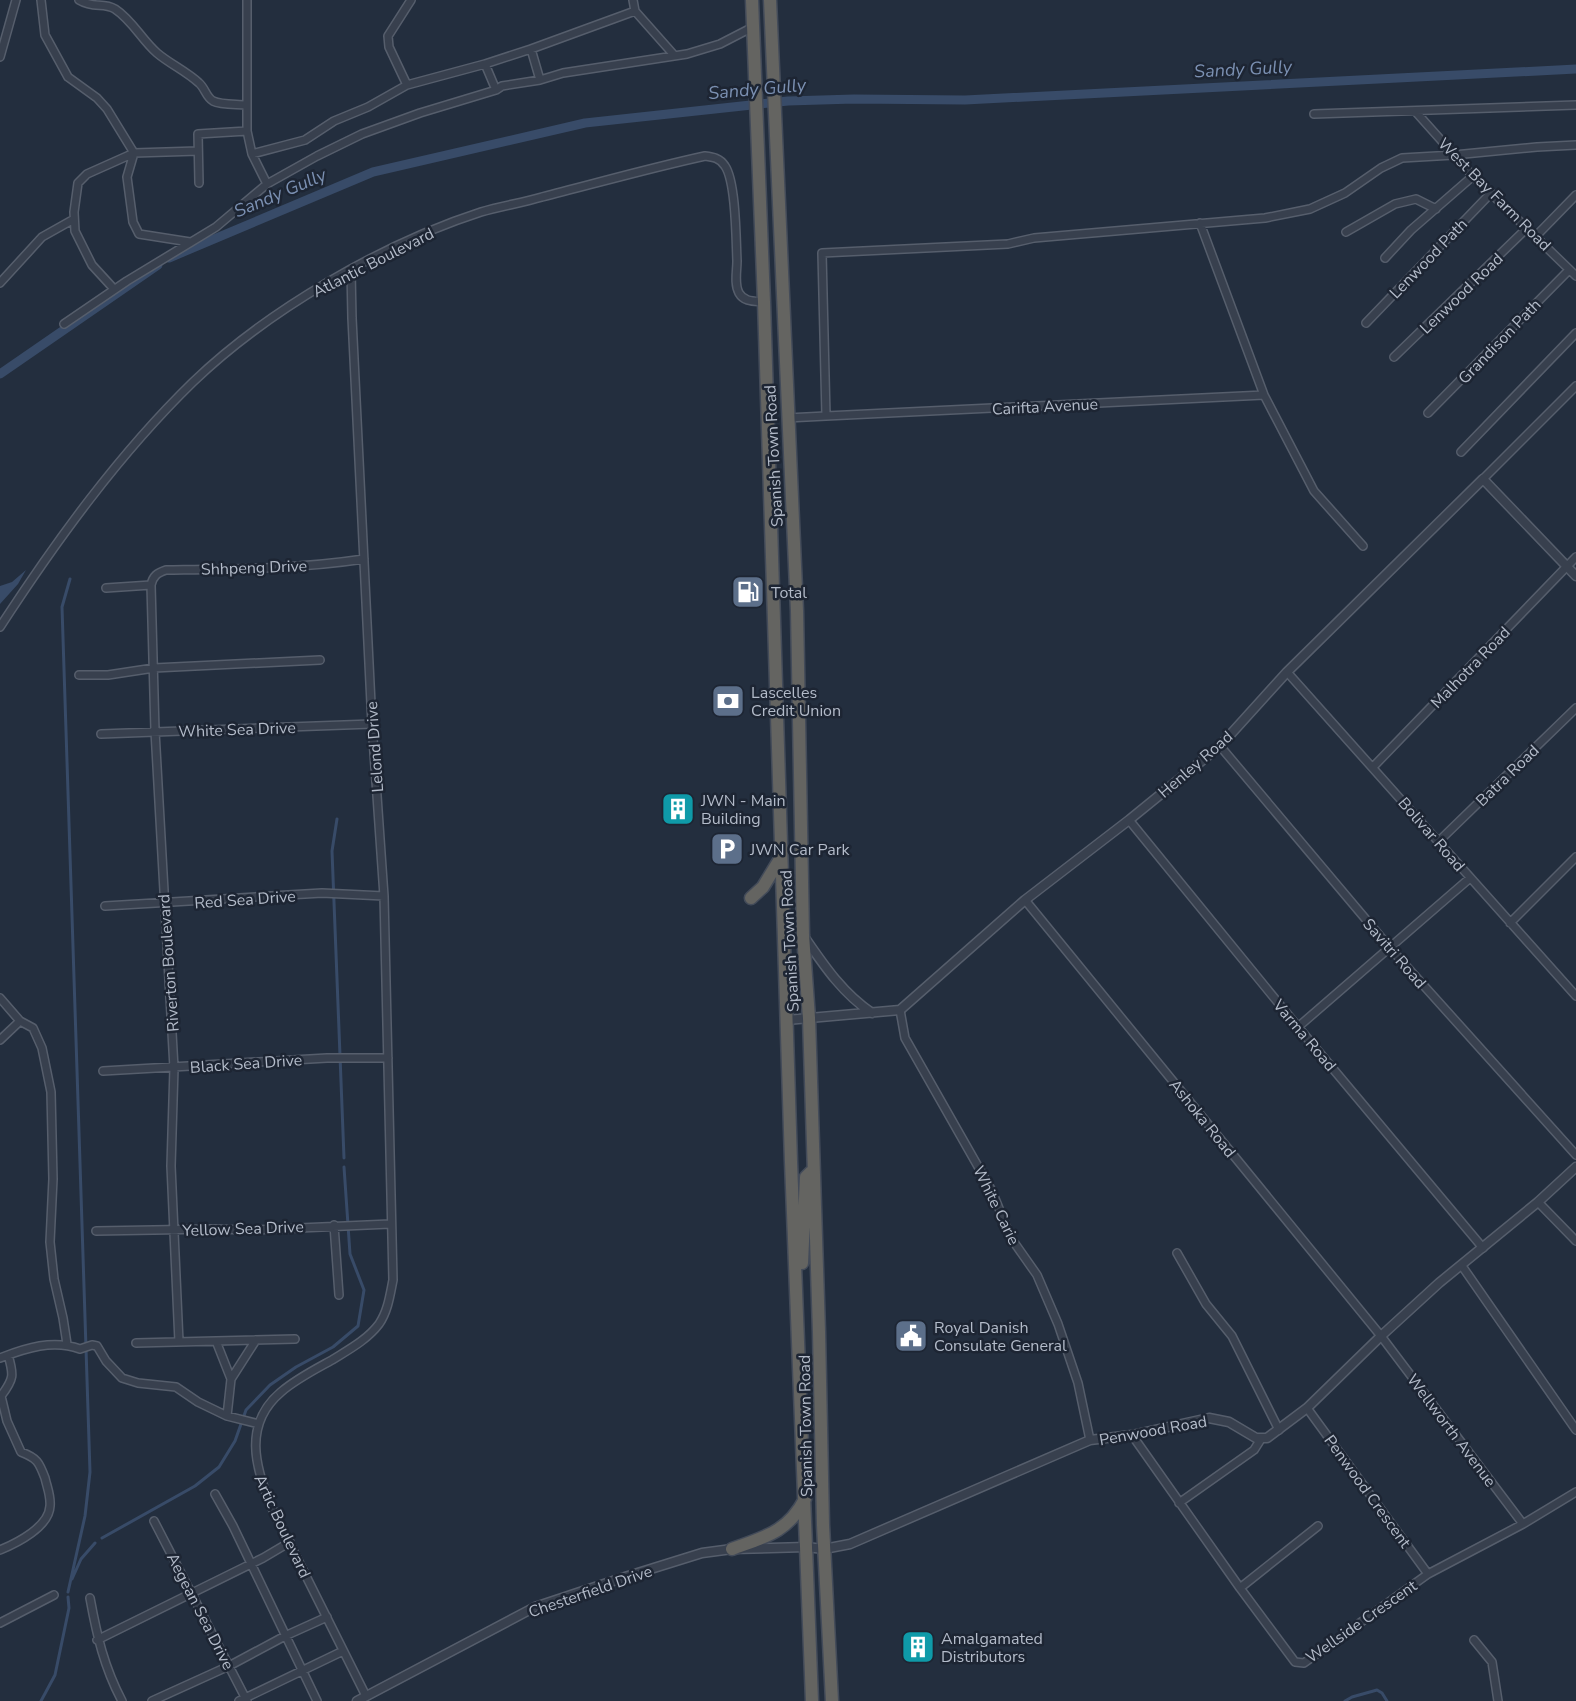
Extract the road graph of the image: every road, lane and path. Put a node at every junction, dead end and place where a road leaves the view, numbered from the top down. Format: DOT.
graph roads {
  1 [pos="16,0"];
  2 [pos="41,0"];
  3 [pos="79,0"];
  4 [pos="247,0"];
  5 [pos="411,0"];
  6 [pos="633,0"];
  7 [pos="752,0"];
  8 [pos="770,0"];
  9 [pos="635,11"];
  10 [pos="753,27"];
  11 [pos="531,49"];
  12 [pos="674,56"];
  13 [pos="0,57"];
  14 [pos="485,64"];
  15 [pos="540,80"];
  16 [pos="407,85"];
  17 [pos="496,90"];
  18 [pos="246,105"];
  19 [pos="1576,105"];
  20 [pos="1415,111"];
  21 [pos="1314,114"];
  22 [pos="247,131"];
  23 [pos="1576,145"];
  24 [pos="198,151"];
  25 [pos="134,153"];
  26 [pos="252,154"];
  27 [pos="1454,155"];
  28 [pos="1473,176"];
  29 [pos="199,183"];
  30 [pos="267,184"];
  31 [pos="1491,193"];
  32 [pos="1576,195"];
  33 [pos="1436,209"];
  34 [pos="74,219"];
  35 [pos="1200,223"];
  36 [pos="1527,228"];
  37 [pos="1346,232"];
  38 [pos="1536,236"];
  39 [pos="191,242"];
  40 [pos="1385,258"];
  41 [pos="351,270"];
  42 [pos="1574,274"];
  43 [pos="0,283"];
  44 [pos="114,290"];
  45 [pos="764,302"];
  46 [pos="1366,323"];
  47 [pos="64,324"];
  48 [pos="1576,333"];
  49 [pos="1394,357"];
  50 [pos="1576,386"];
  51 [pos="1264,395"];
  52 [pos="1428,413"];
  53 [pos="826,416"];
  54 [pos="787,418"];
  55 [pos="1461,452"];
  56 [pos="1483,479"];
  57 [pos="1363,546"];
  58 [pos="1576,557"];
  59 [pos="364,559"];
  60 [pos="1567,567"];
  61 [pos="1576,576"];
  62 [pos="151,585"];
  63 [pos="106,588"];
  64 [pos="797,610"];
  65 [pos="774,612"];
  66 [pos="0,627"];
  67 [pos="320,660"];
  68 [pos="154,668"];
  69 [pos="1287,672"];
  70 [pos="79,675"];
  71 [pos="1576,708"];
  72 [pos="372,724"];
  73 [pos="156,731"];
  74 [pos="101,734"];
  75 [pos="1220,746"];
  76 [pos="1373,767"];
  77 [pos="1129,820"];
  78 [pos="1438,842"];
  79 [pos="782,856"];
  80 [pos="1576,856"];
  81 [pos="1470,878"];
  82 [pos="384,896"];
  83 [pos="751,898"];
  84 [pos="1025,900"];
  85 [pos="164,903"];
  86 [pos="105,906"];
  87 [pos="1510,923"];
  88 [pos="784,934"];
  89 [pos="803,934"];
  90 [pos="1390,948"];
  91 [pos="1576,996"];
  92 [pos="0,998"];
  93 [pos="900,1010"];
  94 [pos="872,1013"];
  95 [pos="809,1018"];
  96 [pos="787,1020"];
  97 [pos="20,1021"];
  98 [pos="1298,1027"];
  99 [pos="0,1040"];
  100 [pos="388,1058"];
  101 [pos="174,1068"];
  102 [pos="103,1071"];
  103 [pos="1576,1155"];
  104 [pos="1576,1167"];
  105 [pos="814,1172"];
  106 [pos="1538,1202"];
  107 [pos="390,1224"];
  108 [pos="334,1225"];
  109 [pos="174,1230"];
  110 [pos="96,1231"];
  111 [pos="1576,1241"];
  112 [pos="1483,1248"];
  113 [pos="1177,1253"];
  114 [pos="1462,1266"];
  115 [pos="339,1295"];
  116 [pos="796,1314"];
  117 [pos="1381,1336"];
  118 [pos="296,1339"];
  119 [pos="256,1340"];
  120 [pos="216,1341"];
  121 [pos="179,1342"];
  122 [pos="136,1343"];
  123 [pos="67,1344"];
  124 [pos="8,1355"];
  125 [pos="0,1359"];
  126 [pos="231,1379"];
  127 [pos="1307,1408"];
  128 [pos="227,1416"];
  129 [pos="255,1423"];
  130 [pos="1279,1430"];
  131 [pos="1576,1430"];
  132 [pos="1132,1435"];
  133 [pos="1261,1439"];
  134 [pos="1090,1440"];
  135 [pos="1576,1492"];
  136 [pos="215,1494"];
  137 [pos="805,1498"];
  138 [pos="1179,1503"];
  139 [pos="154,1521"];
  140 [pos="1523,1524"];
  141 [pos="1318,1526"];
  142 [pos="290,1542"];
  143 [pos="806,1547"];
  144 [pos="732,1548"];
  145 [pos="824,1549"];
  146 [pos="0,1550"];
  147 [pos="250,1564"];
  148 [pos="1428,1574"];
  149 [pos="1240,1588"];
  150 [pos="192,1593"];
  151 [pos="54,1595"];
  152 [pos="90,1598"];
  153 [pos="327,1617"];
  154 [pos="0,1623"];
  155 [pos="285,1636"];
  156 [pos="97,1640"];
  157 [pos="1474,1640"];
  158 [pos="343,1651"];
  159 [pos="229,1666"];
  160 [pos="301,1670"];
  161 [pos="366,1696"];
  162 [pos="244,1700"];
  163 [pos="122,1701"];
  164 [pos="152,1701"];
  165 [pos="316,1701"];
  166 [pos="357,1701"];
  167 [pos="812,1701"];
  168 [pos="832,1701"];
  169 [pos="1498,1701"];
  1 -- 13 [label="street"];
  2 -- 25 [label="street"];
  3 -- 18 [label="street"];
  4 -- 18 [label="street"];
  5 -- 16 [label="street"];
  6 -- 9 [label="street"];
  7 -- 10 [label="highway, Spanish Town Road"];
  8 -- 54 [label="highway, Spanish Town Road"];
  9 -- 11 [label="street"];
  9 -- 12 [label="street"];
  10 -- 12 [label="street"];
  10 -- 45 [label="highway, Spanish Town Road"];
  11 -- 14 [label="street"];
  11 -- 15 [label="street"];
  12 -- 15 [label="street"];
  14 -- 16 [label="street"];
  14 -- 17 [label="street"];
  15 -- 17 [label="street"];
  16 -- 26 [label="street"];
  17 -- 30 [label="street"];
  18 -- 22 [label="street"];
  19 -- 20 [label="street"];
  20 -- 21 [label="street"];
  20 -- 27 [label="street, West Bay Farm Road"];
  22 -- 24 [label="street"];
  22 -- 26 [label="street"];
  23 -- 27 [label="street"];
  24 -- 25 [label="street"];
  24 -- 29 [label="street"];
  25 -- 34 [label="street"];
  25 -- 39 [label="street"];
  26 -- 30 [label="street"];
  27 -- 28 [label="street, West Bay Farm Road"];
  27 -- 35 [label="street"];
  28 -- 31 [label="street, West Bay Farm Road"];
  28 -- 33 [label="street"];
  30 -- 39 [label="street"];
  31 -- 36 [label="street, West Bay Farm Road"];
  31 -- 46 [label="street, Lenwood Path"];
  32 -- 38 [label="street"];
  33 -- 37 [label="street"];
  33 -- 40 [label="street"];
  34 -- 43 [label="street"];
  34 -- 44 [label="street"];
  35 -- 51 [label="street"];
  35 -- 53 [label="street"];
  36 -- 38 [label="street, West Bay Farm Road"];
  36 -- 49 [label="street, Lenwood Road"];
  38 -- 42 [label="street, West Bay Farm Road"];
  39 -- 44 [label="street"];
  41 -- 45 [label="street, Atlantic Boulevard"];
  41 -- 59 [label="street, Lelond Drive"];
  41 -- 66 [label="street, Atlantic Boulevard"];
  42 -- 52 [label="street, Grandison Path"];
  44 -- 47 [label="street"];
  45 -- 65 [label="highway, Spanish Town Road"];
  48 -- 55 [label="street"];
  50 -- 56 [label="street, Henley Road"];
  51 -- 53 [label="street, Carifta Avenue"];
  51 -- 57 [label="street"];
  53 -- 54 [label="street, Carifta Avenue"];
  54 -- 64 [label="highway, Spanish Town Road"];
  56 -- 60 [label="street"];
  56 -- 69 [label="street, Henley Road"];
  58 -- 60 [label="street, Malhotra Road"];
  59 -- 62 [label="street, Shhpeng Drive"];
  59 -- 72 [label="street, Lelond Drive"];
  60 -- 61 [label="street"];
  60 -- 76 [label="street, Malhotra Road"];
  62 -- 63 [label="street"];
  62 -- 68 [label="street, Riverton Boulevard"];
  64 -- 65 [label="highway"];
  64 -- 89 [label="highway, Spanish Town Road"];
  65 -- 79 [label="highway, Spanish Town Road"];
  67 -- 68 [label="street"];
  68 -- 70 [label="street"];
  68 -- 73 [label="street, Riverton Boulevard"];
  69 -- 75 [label="street, Henley Road"];
  69 -- 76 [label="street, Bolivar Road"];
  71 -- 78 [label="street, Batra Road"];
  72 -- 73 [label="street, White Sea Drive"];
  72 -- 82 [label="street, Lelond Drive"];
  73 -- 74 [label="street, White Sea Drive"];
  73 -- 85 [label="street, Riverton Boulevard"];
  75 -- 77 [label="street, Henley Road"];
  75 -- 90 [label="street, Savitri Road"];
  76 -- 78 [label="street, Bolivar Road"];
  77 -- 84 [label="street, Henley Road"];
  77 -- 98 [label="street, Varma Road"];
  78 -- 81 [label="street, Bolivar Road"];
  79 -- 83 [label="highway"];
  79 -- 88 [label="highway, Spanish Town Road"];
  80 -- 87 [label="street"];
  81 -- 87 [label="street, Bolivar Road"];
  81 -- 90 [label="street"];
  82 -- 85 [label="street, Red Sea Drive"];
  82 -- 100 [label="street, Lelond Drive"];
  84 -- 93 [label="street, Henley Road"];
  84 -- 117 [label="street, Ashoka Road"];
  85 -- 86 [label="street, Red Sea Drive"];
  85 -- 101 [label="street, Riverton Boulevard"];
  87 -- 91 [label="street, Bolivar Road"];
  88 -- 89 [label="street"];
  88 -- 96 [label="highway, Spanish Town Road"];
  89 -- 94 [label="street"];
  89 -- 95 [label="highway, Spanish Town Road"];
  90 -- 98 [label="street"];
  90 -- 103 [label="street, Savitri Road"];
  92 -- 97 [label="street"];
  93 -- 94 [label="street"];
  93 -- 134 [label="street, White Carie"];
  94 -- 95 [label="street"];
  95 -- 96 [label="street"];
  95 -- 105 [label="highway, Spanish Town Road"];
  96 -- 116 [label="highway, Spanish Town Road"];
  97 -- 99 [label="street"];
  97 -- 123 [label="street"];
  98 -- 112 [label="street, Varma Road"];
  100 -- 101 [label="street, Black Sea Drive"];
  100 -- 107 [label="street, Lelond Drive"];
  101 -- 102 [label="street, Black Sea Drive"];
  101 -- 109 [label="street, Riverton Boulevard"];
  104 -- 106 [label="street"];
  105 -- 116 [label="highway"];
  105 -- 145 [label="highway, Spanish Town Road"];
  106 -- 111 [label="street"];
  106 -- 112 [label="street"];
  107 -- 108 [label="street, Yellow Sea Drive"];
  107 -- 129 [label="street, Artic Boulevard"];
  108 -- 109 [label="street, Yellow Sea Drive"];
  108 -- 115 [label="street"];
  109 -- 110 [label="street, Yellow Sea Drive"];
  109 -- 121 [label="street, Riverton Boulevard"];
  112 -- 114 [label="street"];
  113 -- 130 [label="street"];
  114 -- 117 [label="street"];
  114 -- 131 [label="street"];
  116 -- 137 [label="highway, Spanish Town Road"];
  117 -- 127 [label="street"];
  117 -- 140 [label="street, Wellworth Avenue"];
  118 -- 119 [label="street"];
  119 -- 120 [label="street"];
  119 -- 126 [label="street"];
  120 -- 121 [label="street"];
  120 -- 126 [label="street"];
  121 -- 122 [label="street"];
  123 -- 124 [label="street"];
  123 -- 128 [label="street"];
  124 -- 125 [label="street"];
  124 -- 146 [label="street"];
  126 -- 128 [label="street"];
  127 -- 130 [label="street"];
  127 -- 148 [label="street, Penwood Crescent"];
  128 -- 129 [label="street"];
  129 -- 142 [label="street, Artic Boulevard"];
  130 -- 133 [label="street"];
  132 -- 133 [label="street, Penwood Road"];
  132 -- 134 [label="street, Penwood Road"];
  132 -- 138 [label="street, Wellside Crescent"];
  133 -- 138 [label="street"];
  134 -- 145 [label="street, Penwood Road"];
  135 -- 140 [label="street, Wellside Crescent"];
  136 -- 147 [label="street"];
  137 -- 143 [label="highway, Spanish Town Road"];
  137 -- 144 [label="highway"];
  138 -- 149 [label="street, Wellside Crescent"];
  139 -- 150 [label="street, Aegean Sea Drive"];
  140 -- 148 [label="street, Wellside Crescent"];
  141 -- 149 [label="street"];
  142 -- 147 [label="street"];
  142 -- 153 [label="street, Artic Boulevard"];
  143 -- 144 [label="street, Chesterfield Drive"];
  143 -- 145 [label="street, Penwood Road"];
  143 -- 167 [label="highway, Spanish Town Road"];
  144 -- 161 [label="street, Chesterfield Drive"];
  145 -- 168 [label="highway, Spanish Town Road"];
  147 -- 150 [label="street"];
  147 -- 155 [label="street"];
  148 -- 149 [label="street, Wellside Crescent"];
  150 -- 156 [label="street"];
  150 -- 159 [label="street, Aegean Sea Drive"];
  151 -- 154 [label="street"];
  152 -- 156 [label="street"];
  153 -- 155 [label="street"];
  153 -- 158 [label="street, Artic Boulevard"];
  155 -- 159 [label="street"];
  155 -- 160 [label="street"];
  156 -- 163 [label="street"];
  157 -- 169 [label="street"];
  158 -- 160 [label="street"];
  158 -- 161 [label="street, Artic Boulevard"];
  159 -- 162 [label="street, Aegean Sea Drive"];
  159 -- 164 [label="street"];
  160 -- 162 [label="street"];
  160 -- 165 [label="street"];
  161 -- 166 [label="street, Chesterfield Drive"];
}
